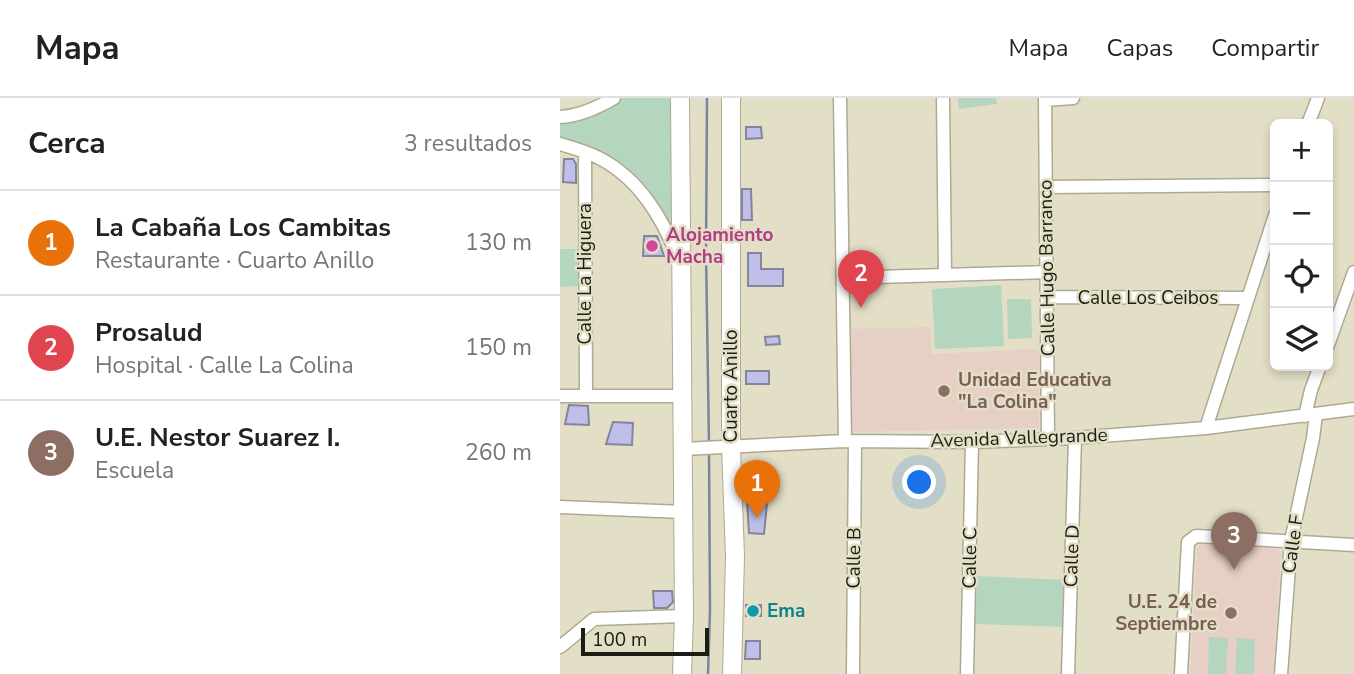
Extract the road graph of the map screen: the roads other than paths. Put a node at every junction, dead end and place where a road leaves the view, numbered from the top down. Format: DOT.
graph roads {
  1 [pos="614,98"];
  2 [pos="680,98"];
  3 [pos="731,98"];
  4 [pos="840,98"];
  5 [pos="943,98"];
  6 [pos="1073,98"];
  7 [pos="1318,98"];
  8 [pos="1045,99"];
  9 [pos="560,117"];
  10 [pos="1310,119"];
  11 [pos="560,144"];
  12 [pos="585,152"];
  13 [pos="1270,185"];
  14 [pos="1046,187"];
  15 [pos="1270,230"];
  16 [pos="681,263"];
  17 [pos="1047,272"];
  18 [pos="1354,272"];
  19 [pos="945,274"];
  20 [pos="843,278"];
  21 [pos="1048,297"];
  22 [pos="1248,298"];
  23 [pos="1333,331"];
  24 [pos="1318,371"];
  25 [pos="560,396"];
  26 [pos="586,396"];
  27 [pos="682,396"];
  28 [pos="1354,409"];
  29 [pos="1311,415"];
  30 [pos="1206,428"];
  31 [pos="1075,438"];
  32 [pos="1048,439"];
  33 [pos="850,441"];
  34 [pos="972,442"];
  35 [pos="716,447"];
  36 [pos="683,449"];
  37 [pos="560,507"];
  38 [pos="683,512"];
  39 [pos="1291,541"];
  40 [pos="1354,545"];
  41 [pos="684,616"];
  42 [pos="560,647"];
  43 [pos="682,674"];
  44 [pos="732,674"];
  45 [pos="853,674"];
  46 [pos="967,674"];
  47 [pos="1068,674"];
  48 [pos="1181,674"];
  49 [pos="1280,674"];
  1 -- 9 [label="street"];
  2 -- 16 [label="highway"];
  3 -- 35 [label="highway, Cuarto Anillo"];
  4 -- 20 [label="street, Calle B"];
  5 -- 19 [label="street"];
  6 -- 8 [label="street"];
  7 -- 10 [label="street"];
  8 -- 14 [label="street, Calle Hugo Barranco"];
  11 -- 12 [label="street"];
  12 -- 16 [label="street"];
  12 -- 26 [label="street, Calle La Higuera"];
  13 -- 14 [label="street"];
  14 -- 17 [label="street, Calle Hugo Barranco"];
  15 -- 22 [label="street"];
  16 -- 27 [label="highway"];
  17 -- 19 [label="street"];
  17 -- 21 [label="street, Calle Hugo Barranco"];
  18 -- 23 [label="street"];
  19 -- 20 [label="street"];
  20 -- 33 [label="street, Calle B"];
  21 -- 22 [label="street, Calle Los Ceibos"];
  21 -- 32 [label="street, Calle Hugo Barranco"];
  22 -- 30 [label="street"];
  24 -- 29 [label="street, Calle F"];
  25 -- 26 [label="street"];
  26 -- 27 [label="street"];
  27 -- 36 [label="highway"];
  28 -- 29 [label="street, Avenida Vallegrande"];
  29 -- 30 [label="street, Avenida Vallegrande"];
  29 -- 39 [label="street, Calle F"];
  30 -- 31 [label="street, Avenida Vallegrande"];
  31 -- 32 [label="street, Avenida Vallegrande"];
  31 -- 47 [label="street, Calle D"];
  32 -- 34 [label="street, Avenida Vallegrande"];
  33 -- 34 [label="street, Avenida Vallegrande"];
  33 -- 35 [label="street, Avenida Vallegrande"];
  33 -- 45 [label="street, Calle B"];
  34 -- 46 [label="street, Calle C"];
  35 -- 36 [label="street, Avenida Vallegrande"];
  35 -- 44 [label="highway, Cuarto Anillo"];
  36 -- 38 [label="highway"];
  37 -- 38 [label="street"];
  38 -- 41 [label="highway"];
  39 -- 40 [label="street"];
  39 -- 48 [label="street"];
  39 -- 49 [label="street, Calle F"];
  41 -- 42 [label="street"];
  41 -- 43 [label="highway"];
}
